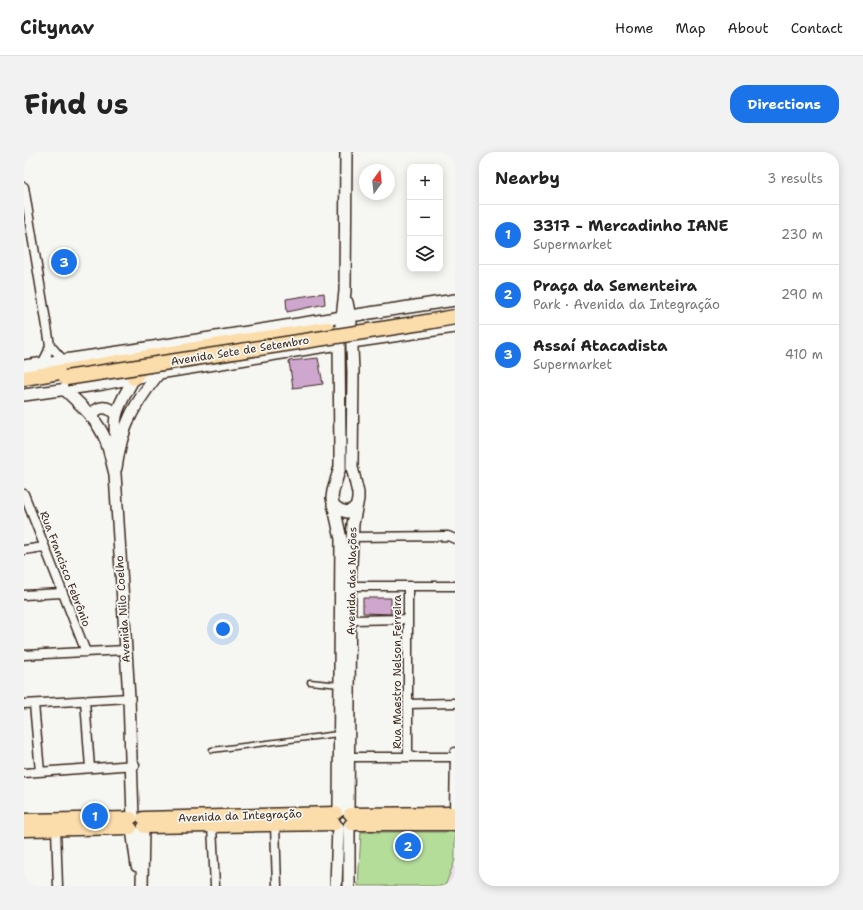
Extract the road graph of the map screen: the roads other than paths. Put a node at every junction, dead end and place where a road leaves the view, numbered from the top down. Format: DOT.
graph roads {
  1 [pos="346,152"];
  2 [pos="24,187"];
  3 [pos="455,300"];
  4 [pos="455,311"];
  5 [pos="346,317"];
  6 [pos="455,317"];
  7 [pos="455,328"];
  8 [pos="339,344"];
  9 [pos="50,345"];
  10 [pos="352,347"];
  11 [pos="321,348"];
  12 [pos="339,357"];
  13 [pos="43,362"];
  14 [pos="24,366"];
  15 [pos="142,366"];
  16 [pos="160,373"];
  17 [pos="64,375"];
  18 [pos="24,378"];
  19 [pos="134,378"];
  20 [pos="24,385"];
  21 [pos="24,395"];
  22 [pos="116,415"];
  23 [pos="91,417"];
  24 [pos="118,450"];
  25 [pos="115,474"];
  26 [pos="25,498"];
  27 [pos="333,505"];
  28 [pos="358,505"];
  29 [pos="352,537"];
  30 [pos="451,537"];
  31 [pos="44,547"];
  32 [pos="24,550"];
  33 [pos="350,586"];
  34 [pos="408,586"];
  35 [pos="455,586"];
  36 [pos="62,593"];
  37 [pos="24,595"];
  38 [pos="408,619"];
  39 [pos="351,620"];
  40 [pos="126,650"];
  41 [pos="86,652"];
  42 [pos="24,655"];
  43 [pos="310,682"];
  44 [pos="345,683"];
  45 [pos="129,698"];
  46 [pos="85,701"];
  47 [pos="455,703"];
  48 [pos="24,704"];
  49 [pos="34,704"];
  50 [pos="408,704"];
  51 [pos="344,731"];
  52 [pos="212,750"];
  53 [pos="455,752"];
  54 [pos="350,757"];
  55 [pos="408,757"];
  56 [pos="455,757"];
  57 [pos="133,765"];
  58 [pos="90,768"];
  59 [pos="40,772"];
  60 [pos="24,773"];
  61 [pos="455,817"];
  62 [pos="343,819"];
  63 [pos="24,820"];
  64 [pos="137,823"];
  65 [pos="275,825"];
  66 [pos="212,826"];
  67 [pos="56,829"];
  68 [pos="24,830"];
  69 [pos="58,886"];
  70 [pos="141,886"];
  71 [pos="215,886"];
  72 [pos="277,886"];
  73 [pos="336,886"];
  74 [pos="349,886"];
  1 -- 5 [label="main road"];
  2 -- 9 [label="street"];
  3 -- 5 [label="main road, Avenida Sete de Setembro"];
  4 -- 17 [label="highway, Avenida Sete de Setembro"];
  5 -- 8 [label="main road, Avenida das Nações"];
  5 -- 10 [label="main road, Avenida das Nações"];
  5 -- 17 [label="main road, Avenida Sete de Setembro"];
  6 -- 15 [label="highway, Avenida Sete de Setembro, bridge"];
  7 -- 10 [label="main road"];
  8 -- 11 [label="main road, Avenida Sete de Setembro"];
  8 -- 12 [label="main road, Avenida das Nações"];
  9 -- 13 [label="street"];
  9 -- 17 [label="street"];
  10 -- 28 [label="main road, Avenida das Nações"];
  11 -- 12 [label="main road"];
  11 -- 16 [label="main road, Avenida Sete de Setembro"];
  12 -- 27 [label="main road, Avenida das Nações"];
  13 -- 14 [label="main road, Avenida Sete de Setembro"];
  13 -- 17 [label="main road, Avenida Sete de Setembro"];
  15 -- 17 [label="highway, Avenida Sete de Setembro, bridge"];
  15 -- 19 [label="highway"];
  16 -- 19 [label="main road, Avenida Sete de Setembro"];
  16 -- 24 [label="main road"];
  17 -- 18 [label="highway, Avenida Sete de Setembro"];
  17 -- 19 [label="main road, Avenida Sete de Setembro"];
  17 -- 20 [label="highway, Avenida Sete de Setembro"];
  17 -- 21 [label="main road, Avenida Sete de Setembro"];
  17 -- 23 [label="main road"];
  19 -- 22 [label="main road"];
  22 -- 23 [label="main road"];
  22 -- 24 [label="main road"];
  23 -- 25 [label="main road"];
  24 -- 25 [label="main road"];
  25 -- 40 [label="main road, Avenida Nilo Coelho"];
  26 -- 31 [label="street, Rua Francisco Febrônio"];
  27 -- 28 [label="main road"];
  27 -- 44 [label="main road, Avenida das Nações"];
  28 -- 29 [label="main road, Avenida das Nações"];
  29 -- 30 [label="street"];
  29 -- 33 [label="main road, Avenida das Nações"];
  31 -- 32 [label="street"];
  31 -- 36 [label="street, Rua Francisco Febrônio"];
  33 -- 34 [label="street"];
  33 -- 39 [label="main road, Avenida das Nações"];
  34 -- 35 [label="street"];
  34 -- 38 [label="street, Rua Maestro Nelson Ferreira"];
  36 -- 37 [label="street"];
  36 -- 41 [label="street, Rua Francisco Febrônio"];
  38 -- 39 [label="street"];
  38 -- 50 [label="street, Rua Maestro Nelson Ferreira"];
  39 -- 44 [label="main road, Avenida das Nações"];
  40 -- 41 [label="street"];
  40 -- 45 [label="main road, Avenida Nilo Coelho"];
  41 -- 42 [label="street"];
  43 -- 44 [label="lane"];
  44 -- 51 [label="main road, Avenida das Nações"];
  45 -- 46 [label="street"];
  45 -- 57 [label="main road, Avenida Nilo Coelho"];
  46 -- 49 [label="street"];
  46 -- 58 [label="street"];
  47 -- 50 [label="street"];
  48 -- 49 [label="street"];
  49 -- 59 [label="street"];
  50 -- 55 [label="street, Rua Maestro Nelson Ferreira"];
  51 -- 52 [label="lane"];
  51 -- 54 [label="main road, Avenida das Nações"];
  51 -- 62 [label="main road, Avenida das Nações"];
  53 -- 56 [label="street"];
  54 -- 55 [label="street"];
  54 -- 62 [label="main road, Avenida das Nações"];
  55 -- 56 [label="street"];
  56 -- 61 [label="street"];
  57 -- 58 [label="street"];
  57 -- 64 [label="main road, Avenida Nilo Coelho"];
  58 -- 59 [label="street"];
  59 -- 60 [label="street"];
  61 -- 62 [label="main road, Avenida da Integração"];
  62 -- 64 [label="main road, Avenida da Integração"];
  62 -- 65 [label="main road, Avenida da Integração"];
  62 -- 73 [label="main road, Avenida das Nações"];
  62 -- 74 [label="main road, Avenida das Nações"];
  63 -- 64 [label="main road, Avenida da Integração"];
  64 -- 66 [label="main road, Avenida da Integração"];
  64 -- 67 [label="main road, Avenida da Integração"];
  64 -- 70 [label="main road, Avenida Nilo Coelho"];
  65 -- 66 [label="main road, Avenida da Integração"];
  65 -- 72 [label="street"];
  66 -- 71 [label="street"];
  67 -- 68 [label="main road, Avenida da Integração"];
  67 -- 69 [label="street"];
}
